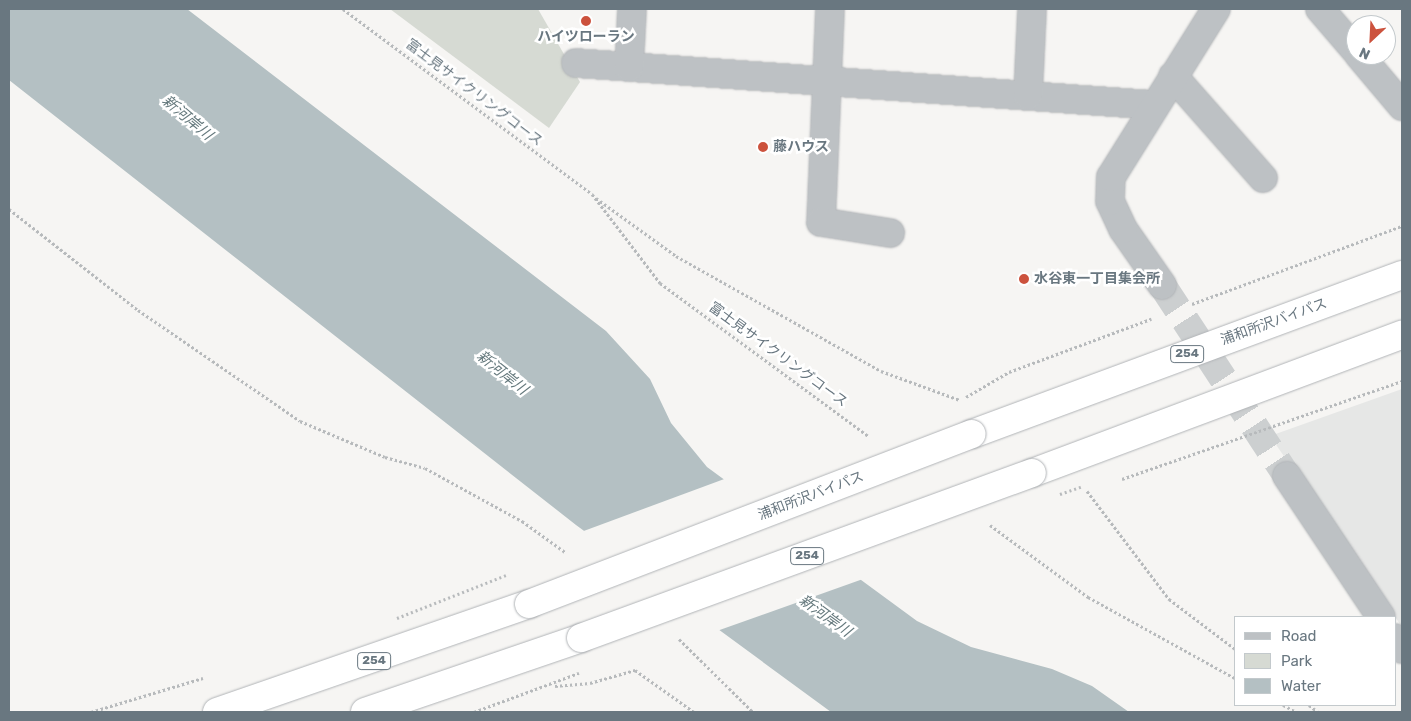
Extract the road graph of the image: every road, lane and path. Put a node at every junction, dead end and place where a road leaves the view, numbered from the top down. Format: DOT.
graph roads {
  1 [pos="342,9"];
  2 [pos="632,9"];
  3 [pos="830,9"];
  4 [pos="1032,9"];
  5 [pos="1216,9"];
  6 [pos="1320,9"];
  7 [pos="1346,39"];
  8 [pos="576,63"];
  9 [pos="1367,65"];
  10 [pos="629,67"];
  11 [pos="1173,76"];
  12 [pos="826,81"];
  13 [pos="1028,96"];
  14 [pos="1154,105"];
  15 [pos="1402,106"];
  16 [pos="1263,178"];
  17 [pos="592,194"];
  18 [pos="9,210"];
  19 [pos="890,233"];
  20 [pos="1402,275"];
  21 [pos="1162,285"];
  22 [pos="1402,335"];
  23 [pos="1402,381"];
  24 [pos="959,400"];
  25 [pos="874,440"];
  26 [pos="1287,476"];
  27 [pos="1112,481"];
  28 [pos="1093,484"];
  29 [pos="985,522"];
  30 [pos="570,556"];
  31 [pos="1380,616"];
  32 [pos="673,634"];
  33 [pos="1234,648"];
  34 [pos="1234,677"];
  35 [pos="540,688"];
  36 [pos="1285,706"];
  37 [pos="217,712"];
  38 [pos="365,712"];
  39 [pos="694,712"];
  40 [pos="753,712"];
  41 [pos="1296,712"];
  1 -- 17 [label="path, 富士見サイクリングコース"];
  2 -- 10 [label="street"];
  3 -- 12 [label="street"];
  4 -- 13 [label="street"];
  5 -- 11 [label="street"];
  6 -- 7 [label="street"];
  8 -- 10 [label="street"];
  9 -- 15 [label="street"];
  10 -- 12 [label="street"];
  11 -- 14 [label="street"];
  11 -- 16 [label="street"];
  12 -- 13 [label="street"];
  12 -- 19 [label="street"];
  13 -- 14 [label="street"];
  14 -- 21 [label="street"];
  17 -- 24 [label="path"];
  17 -- 25 [label="path, 富士見サイクリングコース"];
  18 -- 30 [label="path"];
  20 -- 37 [label="highway, 浦和所沢バイパス / 254, bridge"];
  22 -- 38 [label="highway, 254, bridge"];
  23 -- 27 [label="path"];
  26 -- 31 [label="street"];
  28 -- 33 [label="path"];
  29 -- 34 [label="path"];
  32 -- 40 [label="path"];
  35 -- 39 [label="path"];
  36 -- 41 [label="path"];
}
